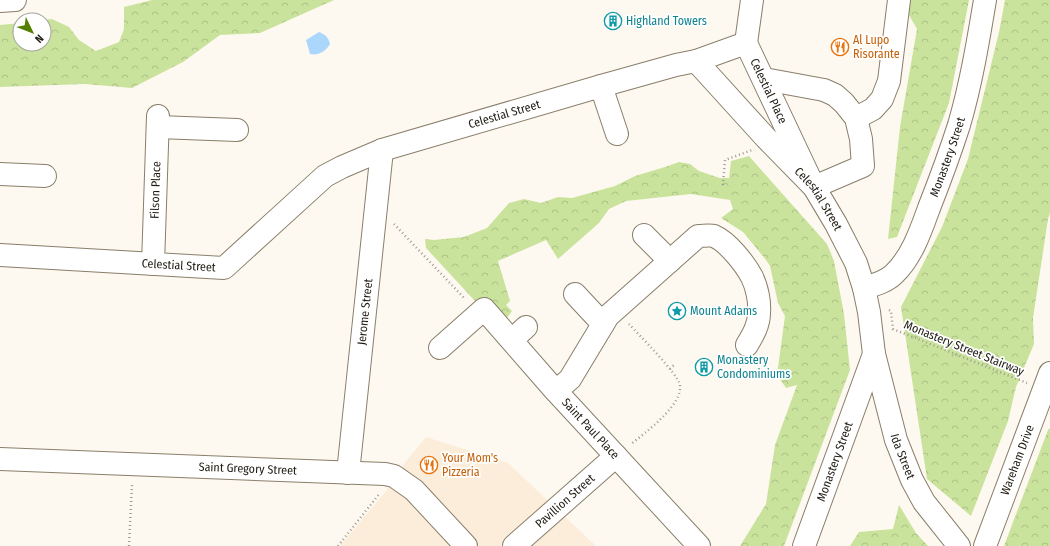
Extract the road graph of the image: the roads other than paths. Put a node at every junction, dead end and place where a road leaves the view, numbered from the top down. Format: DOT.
graph roads {
  1 [pos="14,0"];
  2 [pos="753,0"];
  3 [pos="899,0"];
  4 [pos="986,0"];
  5 [pos="0,1"];
  6 [pos="746,43"];
  7 [pos="696,61"];
  8 [pos="764,79"];
  9 [pos="601,86"];
  10 [pos="856,118"];
  11 [pos="237,130"];
  12 [pos="617,134"];
  13 [pos="382,150"];
  14 [pos="0,174"];
  15 [pos="45,176"];
  16 [pos="814,187"];
  17 [pos="644,235"];
  18 [pos="0,255"];
  19 [pos="670,261"];
  20 [pos="153,264"];
  21 [pos="864,288"];
  22 [pos="575,294"];
  23 [pos="609,317"];
  24 [pos="748,345"];
  25 [pos="440,348"];
  26 [pos="874,354"];
  27 [pos="1050,373"];
  28 [pos="556,391"];
  29 [pos="623,451"];
  30 [pos="0,459"];
  31 [pos="348,473"];
  32 [pos="699,538"];
  33 [pos="466,546"];
  34 [pos="514,546"];
  35 [pos="804,546"];
  36 [pos="959,546"];
  37 [pos="985,546"];
  1 -- 5 [label="street"];
  2 -- 6 [label="street"];
  3 -- 10 [label="street"];
  4 -- 21 [label="street, Monastery Street"];
  6 -- 7 [label="street, Celestial Place"];
  6 -- 8 [label="street, Celestial Place"];
  7 -- 9 [label="street, Celestial Street"];
  7 -- 16 [label="street, Celestial Street"];
  8 -- 10 [label="street"];
  8 -- 16 [label="street, Celestial Place"];
  9 -- 12 [label="street"];
  9 -- 13 [label="street, Celestial Street"];
  10 -- 16 [label="street"];
  11 -- 20 [label="street, Filson Place"];
  13 -- 20 [label="street, Celestial Street"];
  13 -- 31 [label="street, Jerome Street"];
  14 -- 15 [label="street"];
  16 -- 21 [label="street, Celestial Street"];
  17 -- 19 [label="street"];
  18 -- 20 [label="street, Celestial Street"];
  19 -- 23 [label="street"];
  19 -- 24 [label="street"];
  21 -- 26 [label="street, Celestial Street"];
  22 -- 23 [label="street"];
  23 -- 28 [label="street"];
  25 -- 28 [label="street, Saint Paul Place"];
  26 -- 35 [label="street, Monastery Street"];
  26 -- 36 [label="street, Ida Street"];
  27 -- 37 [label="street, Wareham Drive"];
  28 -- 29 [label="street, Saint Paul Place"];
  29 -- 32 [label="street, Saint Paul Place"];
  29 -- 34 [label="street, Pavillion Street"];
  30 -- 31 [label="street, Saint Gregory Street"];
  31 -- 33 [label="street, Saint Gregory Street"];
}
